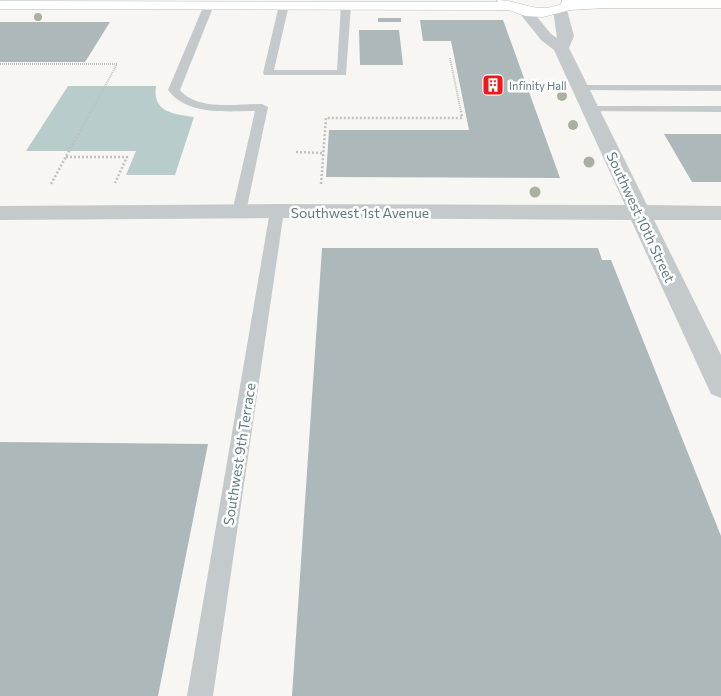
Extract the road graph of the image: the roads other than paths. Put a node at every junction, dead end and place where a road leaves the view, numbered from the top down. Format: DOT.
graph roads {
  1 [pos="148,2"];
  2 [pos="316,2"];
  3 [pos="721,4"];
  4 [pos="0,5"];
  5 [pos="208,5"];
  6 [pos="284,5"];
  7 [pos="346,5"];
  8 [pos="565,5"];
  9 [pos="513,6"];
  10 [pos="561,48"];
  11 [pos="581,88"];
  12 [pos="721,88"];
  13 [pos="590,109"];
  14 [pos="721,109"];
  15 [pos="278,211"];
  16 [pos="238,212"];
  17 [pos="0,213"];
  18 [pos="638,213"];
  19 [pos="721,213"];
  20 [pos="721,385"];
  21 [pos="200,696"];
  1 -- 4 [label="street"];
  1 -- 5 [label="street"];
  2 -- 6 [label="street"];
  2 -- 7 [label="street"];
  3 -- 8 [label="street"];
  5 -- 6 [label="street"];
  5 -- 16 [label="lane"];
  6 -- 7 [label="lane"];
  7 -- 9 [label="street"];
  8 -- 9 [label="street"];
  8 -- 10 [label="street"];
  9 -- 10 [label="street, Southwest 10th Street"];
  10 -- 11 [label="street, Southwest 10th Street"];
  11 -- 12 [label="lane"];
  11 -- 13 [label="street, Southwest 10th Street"];
  13 -- 14 [label="lane"];
  13 -- 18 [label="street, Southwest 10th Street"];
  15 -- 16 [label="street, Southwest 1st Avenue"];
  15 -- 18 [label="street, Southwest 1st Avenue"];
  15 -- 21 [label="lane, Southwest 9th Terrace"];
  16 -- 17 [label="street, Southwest 1st Avenue"];
  18 -- 19 [label="street, Southwest 1st Avenue"];
  18 -- 20 [label="street, Southwest 10th Street"];
}
